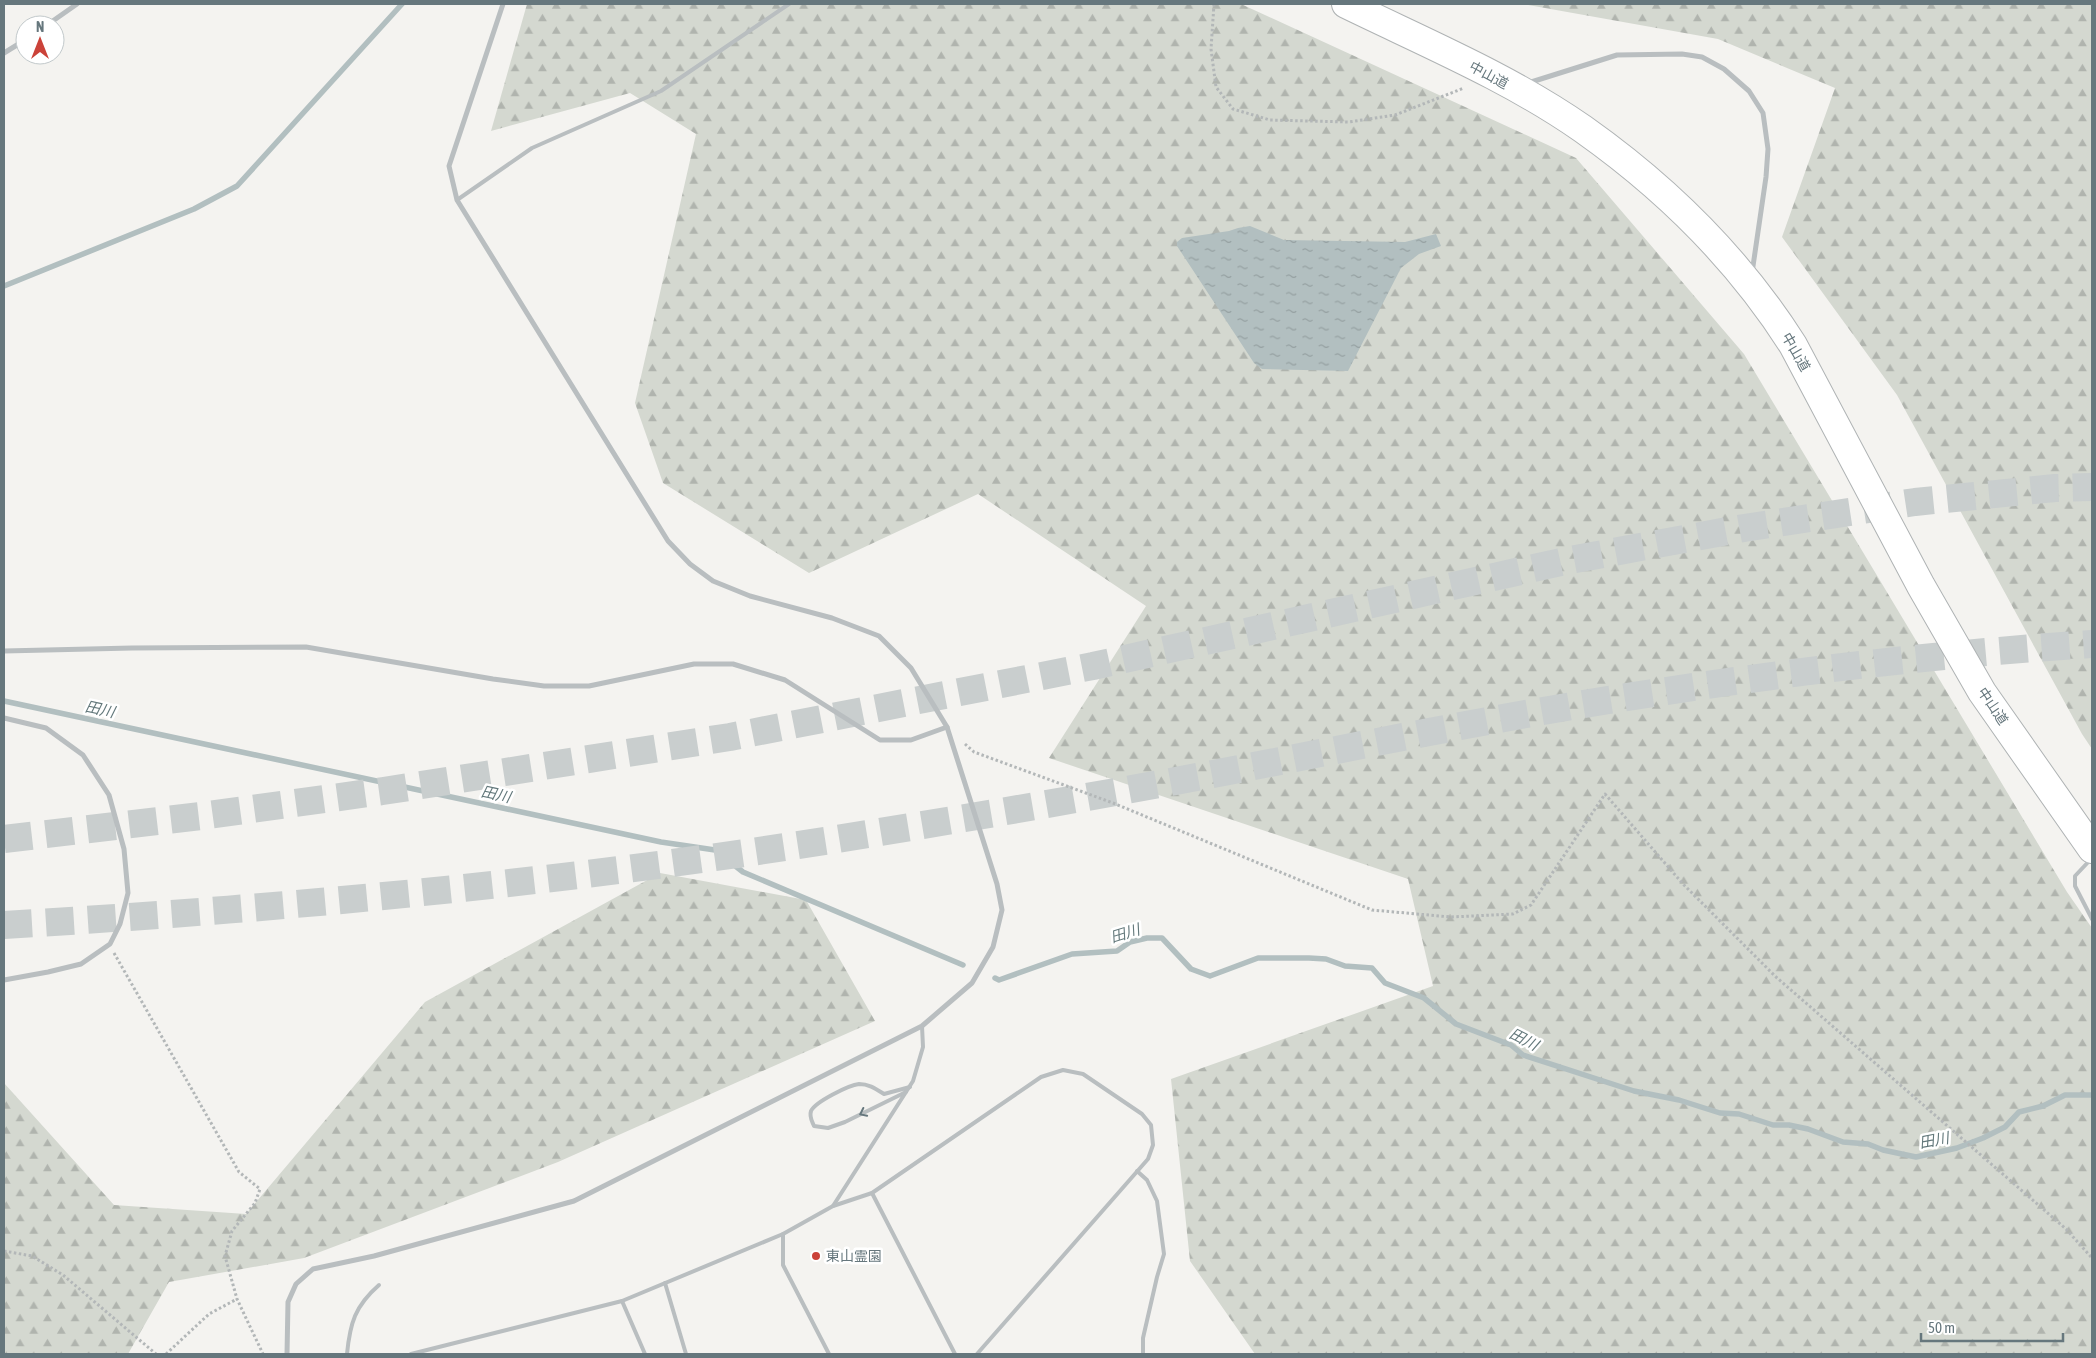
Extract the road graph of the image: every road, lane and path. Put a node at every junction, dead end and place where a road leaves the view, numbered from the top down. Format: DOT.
graph roads {
  1 [pos="77,4"];
  2 [pos="503,4"];
  3 [pos="789,4"];
  4 [pos="1214,4"];
  5 [pos="1346,4"];
  6 [pos="61,15"];
  7 [pos="15,47"];
  8 [pos="4,54"];
  9 [pos="1464,88"];
  10 [pos="1515,88"];
  11 [pos="457,200"];
  12 [pos="1751,283"];
  13 [pos="4,651"];
  14 [pos="4,718"];
  15 [pos="947,727"];
  16 [pos="2092,849"];
  17 [pos="2092,858"];
  18 [pos="2092,919"];
  19 [pos="110,944"];
  20 [pos="4,980"];
  21 [pos="922,1026"];
  22 [pos="910,1087"];
  23 [pos="906,1092"];
  24 [pos="1137,1171"];
  25 [pos="872,1193"];
  26 [pos="833,1206"];
  27 [pos="783,1234"];
  28 [pos="4,1251"];
  29 [pos="2092,1258"];
  30 [pos="665,1283"];
  31 [pos="378,1285"];
  32 [pos="237,1299"];
  33 [pos="622,1301"];
  34 [pos="156,1354"];
  35 [pos="166,1354"];
  36 [pos="263,1354"];
  37 [pos="287,1354"];
  38 [pos="348,1354"];
  39 [pos="411,1354"];
  40 [pos="645,1354"];
  41 [pos="686,1354"];
  42 [pos="829,1354"];
  43 [pos="955,1354"];
  44 [pos="978,1354"];
  45 [pos="1143,1354"];
  1 -- 6 [label="street"];
  2 -- 11 [label="street"];
  3 -- 11 [label="lane"];
  4 -- 9 [label="path"];
  5 -- 10 [label="highway, 中山道"];
  7 -- 8 [label="street"];
  10 -- 12 [label="highway, 中山道"];
  10 -- 12 [label="street"];
  11 -- 15 [label="street"];
  12 -- 16 [label="highway, 中山道"];
  13 -- 15 [label="street"];
  14 -- 19 [label="street"];
  15 -- 21 [label="street"];
  15 -- 29 [label="path"];
  17 -- 18 [label="lane"];
  19 -- 20 [label="street"];
  19 -- 32 [label="path"];
  21 -- 22 [label="lane"];
  21 -- 37 [label="street"];
  22 -- 23 [label="lane"];
  23 -- 22 [label="lane, one-way"];
  23 -- 26 [label="lane"];
  24 -- 25 [label="lane"];
  24 -- 44 [label="lane"];
  24 -- 45 [label="lane"];
  25 -- 26 [label="lane"];
  25 -- 43 [label="lane"];
  26 -- 27 [label="lane"];
  27 -- 30 [label="lane"];
  27 -- 42 [label="lane"];
  28 -- 34 [label="path"];
  30 -- 33 [label="lane"];
  30 -- 41 [label="lane"];
  31 -- 38 [label="lane"];
  32 -- 35 [label="path"];
  32 -- 36 [label="path"];
  33 -- 39 [label="lane"];
  33 -- 40 [label="lane"];
}
